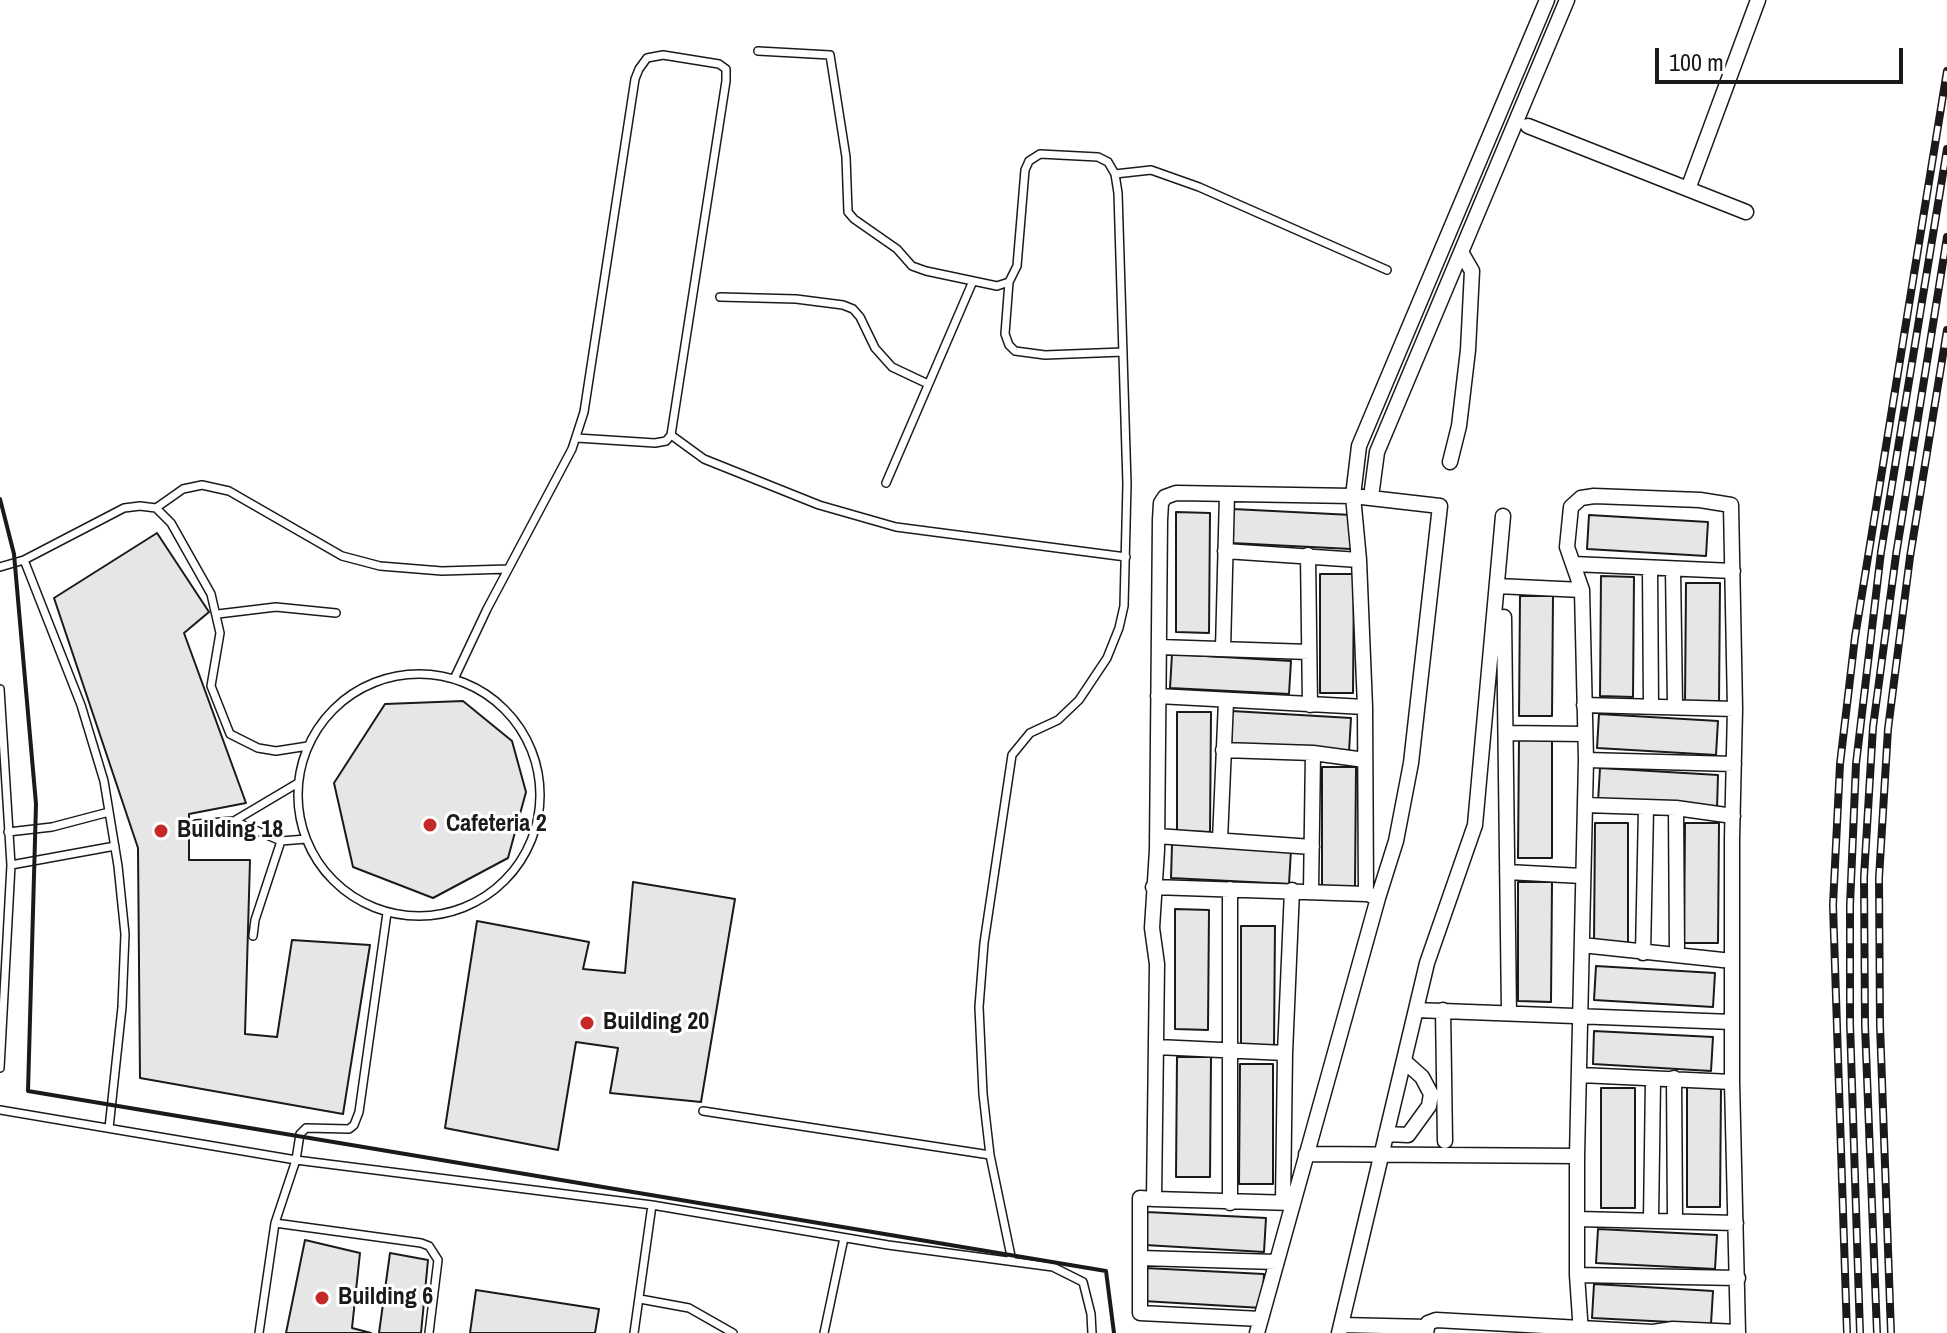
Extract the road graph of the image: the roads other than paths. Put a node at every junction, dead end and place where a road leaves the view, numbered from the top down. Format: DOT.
graph roads {
  1 [pos="1547,0"];
  2 [pos="1567,0"];
  3 [pos="1758,0"];
  4 [pos="758,51"];
  5 [pos="1528,126"];
  6 [pos="1115,174"];
  7 [pos="1688,189"];
  8 [pos="1746,212"];
  9 [pos="1461,252"];
  10 [pos="1387,270"];
  11 [pos="1433,272"];
  12 [pos="1450,278"];
  13 [pos="973,281"];
  14 [pos="1009,282"];
  15 [pos="720,297"];
  16 [pos="1123,352"];
  17 [pos="928,384"];
  18 [pos="671,435"];
  19 [pos="577,438"];
  20 [pos="1450,462"];
  21 [pos="886,483"];
  22 [pos="1227,494"];
  23 [pos="1353,496"];
  24 [pos="1371,497"];
  25 [pos="156,508"];
  26 [pos="1503,516"];
  27 [pos="1225,551"];
  28 [pos="1308,555"];
  29 [pos="1126,557"];
  30 [pos="24,560"];
  31 [pos="1359,560"];
  32 [pos="1573,564"];
  33 [pos="0,567"];
  34 [pos="508,569"];
  35 [pos="1650,569"];
  36 [pos="1673,569"];
  37 [pos="1733,571"];
  38 [pos="1497,586"];
  39 [pos="1582,590"];
  40 [pos="336,613"];
  41 [pos="218,614"];
  42 [pos="1504,617"];
  43 [pos="1159,647"];
  44 [pos="1223,649"];
  45 [pos="1309,652"];
  46 [pos="454,679"];
  47 [pos="0,689"];
  48 [pos="1158,696"];
  49 [pos="1226,701"];
  50 [pos="1310,705"];
  51 [pos="1584,705"];
  52 [pos="1651,706"];
  53 [pos="1675,706"];
  54 [pos="1365,707"];
  55 [pos="1735,709"];
  56 [pos="1506,733"];
  57 [pos="1585,734"];
  58 [pos="308,746"];
  59 [pos="1223,750"];
  60 [pos="1313,753"];
  61 [pos="1365,760"];
  62 [pos="1586,760"];
  63 [pos="1734,764"];
  64 [pos="298,783"];
  65 [pos="1585,805"];
  66 [pos="1676,808"];
  67 [pos="1646,809"];
  68 [pos="109,812"];
  69 [pos="1733,816"];
  70 [pos="234,821"];
  71 [pos="196,824"];
  72 [pos="8,832"];
  73 [pos="1157,836"];
  74 [pos="306,839"];
  75 [pos="1220,840"];
  76 [pos="281,841"];
  77 [pos="115,846"];
  78 [pos="1312,847"];
  79 [pos="11,865"];
  80 [pos="1507,872"];
  81 [pos="1582,876"];
  82 [pos="1153,887"];
  83 [pos="1230,889"];
  84 [pos="1292,890"];
  85 [pos="1311,891"];
  86 [pos="1372,896"];
  87 [pos="387,913"];
  88 [pos="253,936"];
  89 [pos="1582,945"];
  90 [pos="1643,953"];
  91 [pos="1677,953"];
  92 [pos="1732,961"];
  93 [pos="1416,1010"];
  94 [pos="1443,1010"];
  95 [pos="1509,1013"];
  96 [pos="1582,1016"];
  97 [pos="1732,1022"];
  98 [pos="1157,1047"];
  99 [pos="1228,1050"];
  100 [pos="1285,1053"];
  101 [pos="1404,1061"];
  102 [pos="0,1068"];
  103 [pos="1580,1075"];
  104 [pos="1674,1078"];
  105 [pos="1653,1080"];
  106 [pos="1732,1082"];
  107 [pos="0,1110"];
  108 [pos="703,1111"];
  109 [pos="109,1128"];
  110 [pos="1386,1134"];
  111 [pos="1445,1141"];
  112 [pos="1306,1154"];
  113 [pos="990,1155"];
  114 [pos="1380,1156"];
  115 [pos="1577,1156"];
  116 [pos="296,1160"];
  117 [pos="1154,1199"];
  118 [pos="1230,1203"];
  119 [pos="1288,1203"];
  120 [pos="652,1205"];
  121 [pos="1578,1219"];
  122 [pos="1675,1219"];
  123 [pos="1651,1220"];
  124 [pos="275,1223"];
  125 [pos="1736,1223"];
  126 [pos="844,1238"];
  127 [pos="1140,1258"];
  128 [pos="1012,1261"];
  129 [pos="1276,1262"];
  130 [pos="1577,1275"];
  131 [pos="1738,1278"];
  132 [pos="640,1299"];
  133 [pos="1259,1326"];
  134 [pos="1495,1327"];
  135 [pos="1517,1328"];
  136 [pos="1340,1329"];
  137 [pos="1427,1330"];
  138 [pos="1581,1331"];
  139 [pos="1673,1331"];
  140 [pos="1653,1332"];
  141 [pos="1738,1332"];
  142 [pos="259,1333"];
  143 [pos="429,1333"];
  144 [pos="634,1333"];
  145 [pos="733,1333"];
  146 [pos="824,1333"];
  147 [pos="1092,1333"];
  1 -- 11 [label="street"];
  2 -- 9 [label="street"];
  3 -- 7 [label="street"];
  4 -- 13 [label="lane"];
  5 -- 7 [label="street"];
  6 -- 10 [label="lane"];
  6 -- 14 [label="lane"];
  6 -- 16 [label="lane"];
  7 -- 8 [label="street"];
  9 -- 12 [label="street"];
  9 -- 20 [label="street"];
  11 -- 12 [label="street"];
  11 -- 23 [label="street"];
  12 -- 24 [label="street"];
  13 -- 14 [label="lane"];
  13 -- 17 [label="lane"];
  14 -- 16 [label="lane"];
  15 -- 17 [label="lane"];
  16 -- 29 [label="lane"];
  17 -- 21 [label="lane"];
  18 -- 19 [label="lane"];
  18 -- 19 [label="lane"];
  18 -- 29 [label="lane"];
  19 -- 34 [label="lane"];
  22 -- 23 [label="street"];
  22 -- 27 [label="street"];
  22 -- 43 [label="street"];
  23 -- 24 [label="street"];
  23 -- 31 [label="street"];
  24 -- 86 [label="street"];
  25 -- 30 [label="lane"];
  25 -- 34 [label="lane"];
  25 -- 41 [label="lane"];
  26 -- 38 [label="street"];
  27 -- 28 [label="street"];
  27 -- 44 [label="street"];
  28 -- 31 [label="street"];
  28 -- 45 [label="street"];
  29 -- 113 [label="lane"];
  30 -- 33 [label="lane"];
  30 -- 68 [label="lane"];
  31 -- 54 [label="street"];
  32 -- 35 [label="street"];
  32 -- 37 [label="street"];
  32 -- 39 [label="street"];
  34 -- 46 [label="lane"];
  35 -- 36 [label="street"];
  35 -- 52 [label="street"];
  36 -- 37 [label="street"];
  36 -- 53 [label="street"];
  37 -- 55 [label="street"];
  38 -- 39 [label="street"];
  38 -- 93 [label="street"];
  39 -- 51 [label="street"];
  40 -- 41 [label="lane"];
  41 -- 58 [label="lane"];
  42 -- 56 [label="street"];
  43 -- 44 [label="street"];
  43 -- 48 [label="street"];
  44 -- 45 [label="street"];
  45 -- 50 [label="street"];
  46 -- 58 [label="lane"];
  46 -- 87 [label="lane"];
  47 -- 72 [label="lane"];
  48 -- 49 [label="street"];
  48 -- 73 [label="street"];
  49 -- 50 [label="street"];
  49 -- 59 [label="street"];
  50 -- 54 [label="street"];
  51 -- 52 [label="street"];
  51 -- 57 [label="street"];
  52 -- 53 [label="street"];
  53 -- 55 [label="street"];
  54 -- 61 [label="street"];
  55 -- 63 [label="street"];
  56 -- 57 [label="street"];
  56 -- 80 [label="street"];
  57 -- 62 [label="street"];
  58 -- 64 [label="lane"];
  59 -- 60 [label="street"];
  59 -- 75 [label="street"];
  60 -- 61 [label="street"];
  60 -- 78 [label="street"];
  61 -- 86 [label="street"];
  62 -- 63 [label="street"];
  62 -- 65 [label="street"];
  63 -- 69 [label="street"];
  64 -- 70 [label="lane"];
  64 -- 74 [label="lane"];
  65 -- 67 [label="street"];
  65 -- 81 [label="street"];
  66 -- 67 [label="street"];
  66 -- 69 [label="street"];
  66 -- 91 [label="street"];
  67 -- 90 [label="street"];
  68 -- 72 [label="lane"];
  68 -- 77 [label="lane"];
  69 -- 92 [label="street"];
  70 -- 71 [label="lane"];
  70 -- 76 [label="lane"];
  72 -- 79 [label="lane"];
  73 -- 75 [label="street"];
  73 -- 82 [label="street"];
  74 -- 76 [label="lane"];
  74 -- 87 [label="lane"];
  75 -- 78 [label="street"];
  76 -- 88 [label="lane"];
  77 -- 79 [label="lane"];
  77 -- 109 [label="lane"];
  78 -- 85 [label="street"];
  79 -- 102 [label="lane"];
  80 -- 81 [label="street"];
  80 -- 95 [label="street"];
  81 -- 89 [label="street"];
  82 -- 83 [label="street"];
  82 -- 98 [label="street"];
  83 -- 84 [label="street"];
  83 -- 99 [label="street"];
  84 -- 85 [label="street"];
  84 -- 100 [label="street"];
  85 -- 86 [label="street"];
  86 -- 112 [label="street"];
  87 -- 116 [label="lane"];
  89 -- 90 [label="street"];
  89 -- 96 [label="street"];
  90 -- 91 [label="street"];
  91 -- 92 [label="street"];
  92 -- 97 [label="street"];
  93 -- 94 [label="street"];
  93 -- 101 [label="street"];
  94 -- 95 [label="street"];
  94 -- 111 [label="street"];
  95 -- 96 [label="street"];
  96 -- 97 [label="street"];
  96 -- 103 [label="street"];
  97 -- 106 [label="street"];
  98 -- 99 [label="street"];
  98 -- 117 [label="street"];
  99 -- 100 [label="street"];
  99 -- 118 [label="street"];
  100 -- 119 [label="street"];
  101 -- 110 [label="street"];
  101 -- 110 [label="street"];
  103 -- 105 [label="street"];
  103 -- 115 [label="street"];
  104 -- 105 [label="street"];
  104 -- 106 [label="street"];
  104 -- 122 [label="street"];
  105 -- 123 [label="street"];
  106 -- 125 [label="street"];
  107 -- 109 [label="lane"];
  108 -- 113 [label="lane"];
  109 -- 116 [label="lane"];
  110 -- 114 [label="street"];
  112 -- 114 [label="street"];
  112 -- 119 [label="street"];
  113 -- 128 [label="lane"];
  114 -- 115 [label="street"];
  114 -- 136 [label="street"];
  115 -- 121 [label="street"];
  116 -- 120 [label="lane"];
  116 -- 124 [label="lane"];
  117 -- 118 [label="street"];
  117 -- 127 [label="street"];
  118 -- 119 [label="street"];
  119 -- 129 [label="street"];
  120 -- 126 [label="lane"];
  120 -- 132 [label="lane"];
  121 -- 123 [label="street"];
  121 -- 130 [label="street"];
  122 -- 123 [label="street"];
  122 -- 125 [label="street"];
  124 -- 142 [label="lane"];
  124 -- 143 [label="lane"];
  125 -- 131 [label="street"];
  126 -- 128 [label="lane"];
  126 -- 146 [label="lane"];
  127 -- 129 [label="street"];
  127 -- 133 [label="street"];
  128 -- 147 [label="lane"];
  129 -- 133 [label="street"];
  130 -- 131 [label="street"];
  130 -- 138 [label="street"];
  131 -- 141 [label="street"];
  132 -- 144 [label="lane"];
  132 -- 145 [label="lane"];
  134 -- 135 [label="street"];
  134 -- 137 [label="street"];
  135 -- 138 [label="street"];
  136 -- 137 [label="street"];
  138 -- 140 [label="street"];
  139 -- 140 [label="street"];
  139 -- 141 [label="street"];
}
